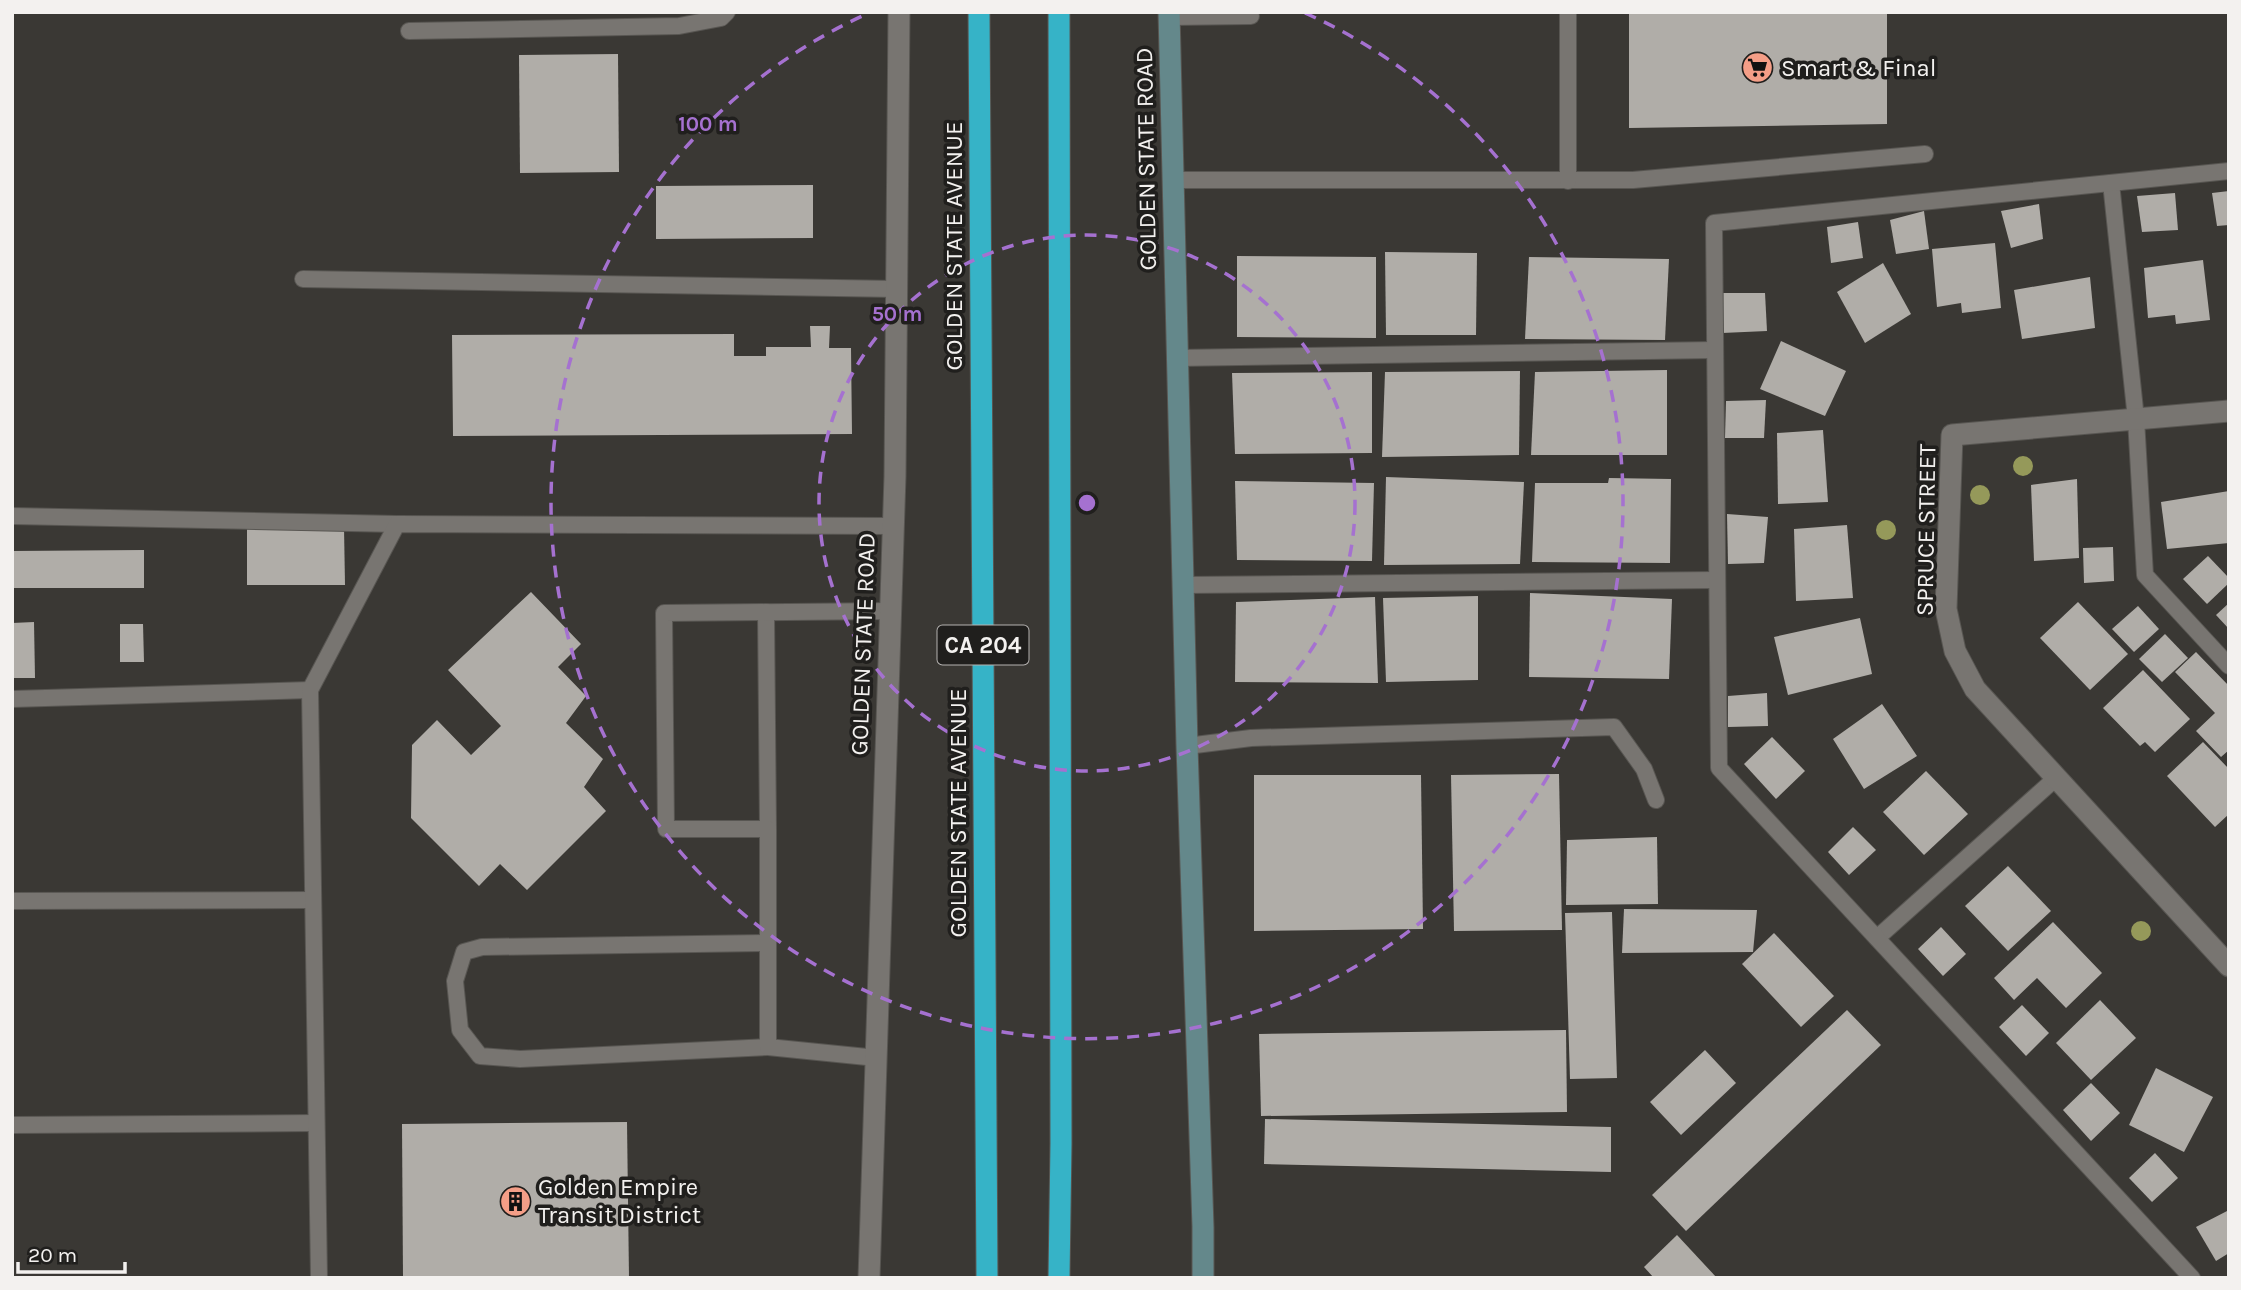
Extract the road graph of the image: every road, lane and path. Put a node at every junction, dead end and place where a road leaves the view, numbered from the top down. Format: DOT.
graph roads {
  1 [pos="727,12"];
  2 [pos="899,12"];
  3 [pos="979,12"];
  4 [pos="1059,12"];
  5 [pos="1568,12"];
  6 [pos="1169,15"];
  7 [pos="1251,16"];
  8 [pos="409,31"];
  9 [pos="1926,154"];
  10 [pos="2229,171"];
  11 [pos="1173,180"];
  12 [pos="1568,181"];
  13 [pos="2111,183"];
  14 [pos="303,279"];
  15 [pos="896,289"];
  16 [pos="1715,350"];
  17 [pos="1177,358"];
  18 [pos="2229,411"];
  19 [pos="2136,419"];
  20 [pos="12,516"];
  21 [pos="397,524"];
  22 [pos="893,526"];
  23 [pos="1717,580"];
  24 [pos="1182,585"];
  25 [pos="891,611"];
  26 [pos="766,612"];
  27 [pos="2229,666"];
  28 [pos="310,690"];
  29 [pos="12,699"];
  30 [pos="1186,746"];
  31 [pos="2056,778"];
  32 [pos="1656,800"];
  33 [pos="768,829"];
  34 [pos="313,900"];
  35 [pos="12,901"];
  36 [pos="1877,938"];
  37 [pos="768,943"];
  38 [pos="2229,967"];
  39 [pos="768,1047"];
  40 [pos="877,1058"];
  41 [pos="316,1123"];
  42 [pos="12,1125"];
  43 [pos="1203,1227"];
  44 [pos="318,1278"];
  45 [pos="869,1278"];
  46 [pos="987,1278"];
  47 [pos="1059,1278"];
  48 [pos="1203,1278"];
  49 [pos="1219,1278"];
  50 [pos="2192,1278"];
  1 -- 8 [label="lane"];
  2 -- 15 [label="street, GOLDEN STATE ROAD"];
  3 -- 46 [label="highway, GOLDEN STATE AVENUE / CA 204"];
  4 -- 47 [label="highway, CA 204"];
  5 -- 12 [label="lane"];
  6 -- 7 [label="lane"];
  6 -- 11 [label="street, GOLDEN STATE ROAD"];
  9 -- 12 [label="lane"];
  10 -- 13 [label="lane"];
  11 -- 12 [label="lane"];
  11 -- 17 [label="street, GOLDEN STATE ROAD"];
  13 -- 16 [label="lane"];
  13 -- 19 [label="lane"];
  14 -- 15 [label="lane"];
  15 -- 22 [label="street, GOLDEN STATE ROAD"];
  16 -- 17 [label="lane"];
  16 -- 23 [label="lane"];
  17 -- 24 [label="street, GOLDEN STATE ROAD"];
  18 -- 19 [label="street, SPRUCE STREET"];
  19 -- 27 [label="lane"];
  19 -- 31 [label="street, SPRUCE STREET"];
  20 -- 21 [label="lane"];
  21 -- 22 [label="lane"];
  21 -- 28 [label="lane"];
  22 -- 25 [label="street, GOLDEN STATE ROAD"];
  23 -- 24 [label="lane"];
  23 -- 36 [label="lane"];
  24 -- 30 [label="street, GOLDEN STATE ROAD"];
  25 -- 26 [label="lane"];
  25 -- 40 [label="street, GOLDEN STATE ROAD"];
  26 -- 33 [label="lane"];
  26 -- 33 [label="lane"];
  28 -- 29 [label="lane"];
  28 -- 34 [label="lane"];
  30 -- 32 [label="lane"];
  30 -- 43 [label="street, GOLDEN STATE ROAD"];
  31 -- 36 [label="lane"];
  31 -- 38 [label="street, SPRUCE STREET"];
  33 -- 37 [label="lane"];
  34 -- 35 [label="lane"];
  34 -- 41 [label="lane"];
  36 -- 50 [label="lane"];
  37 -- 39 [label="lane"];
  37 -- 39 [label="lane"];
  39 -- 40 [label="lane"];
  40 -- 45 [label="street, GOLDEN STATE ROAD"];
  41 -- 42 [label="lane"];
  41 -- 44 [label="lane"];
  43 -- 48 [label="street"];
  43 -- 49 [label="street"];
}
